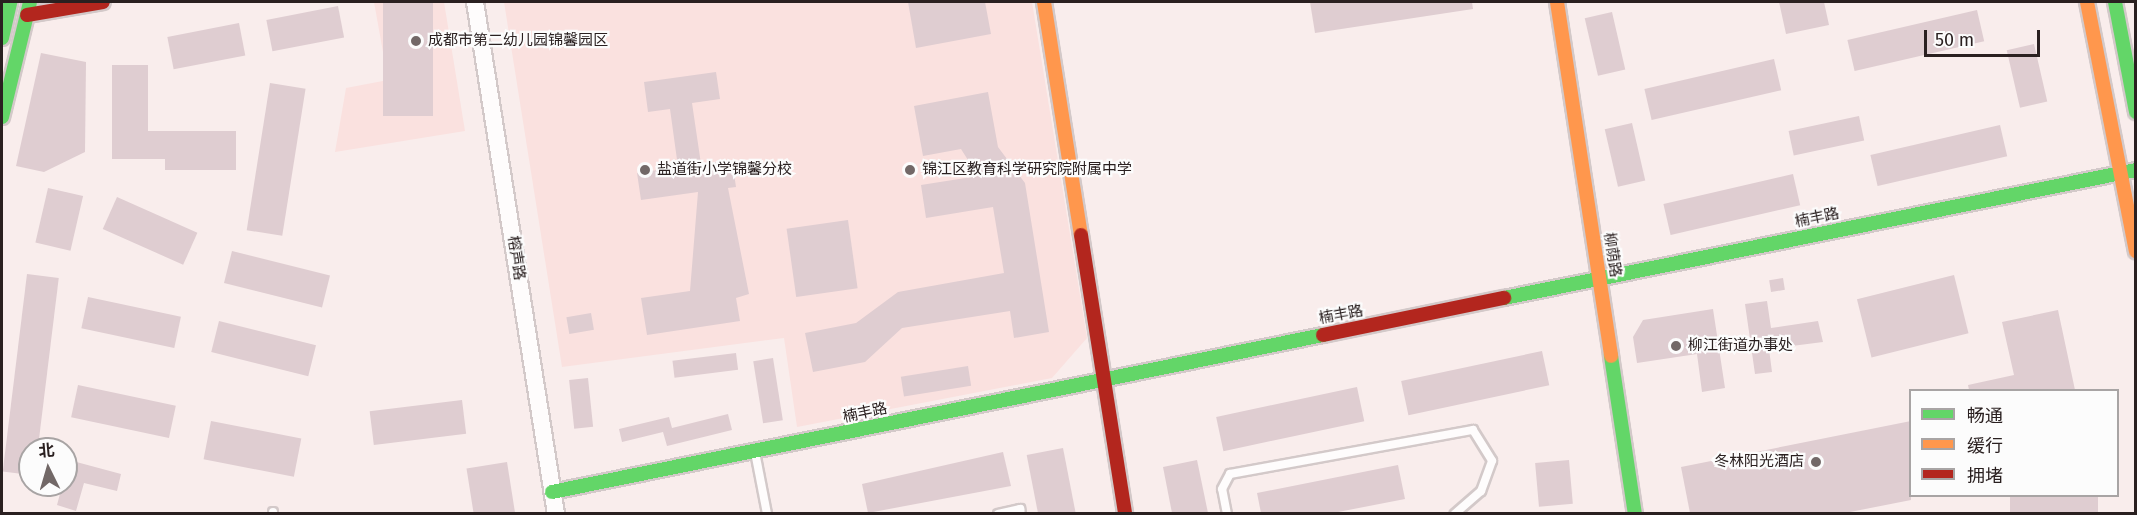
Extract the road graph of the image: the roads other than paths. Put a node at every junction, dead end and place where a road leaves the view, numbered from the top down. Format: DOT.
graph roads {
  1 [pos="10,2"];
  2 [pos="103,2"];
  3 [pos="476,2"];
  4 [pos="1044,2"];
  5 [pos="1557,2"];
  6 [pos="2087,2"];
  7 [pos="2115,2"];
  8 [pos="28,8"];
  9 [pos="2,38"];
  10 [pos="2136,112"];
  11 [pos="2,117"];
  12 [pos="2136,170"];
  13 [pos="2119,173"];
  14 [pos="2136,251"];
  15 [pos="1599,280"];
  16 [pos="1104,380"];
  17 [pos="755,452"];
  18 [pos="552,492"];
  19 [pos="556,513"];
  20 [pos="767,513"];
  21 [pos="998,513"];
  22 [pos="1021,513"];
  23 [pos="1125,513"];
  24 [pos="1227,513"];
  25 [pos="1455,513"];
  26 [pos="1635,513"];
  1 -- 9 [label="street"];
  2 -- 8 [label="street"];
  3 -- 18 [label="street, 榕声路"];
  4 -- 16 [label="street"];
  5 -- 15 [label="street, 柳荫路"];
  6 -- 13 [label="street"];
  7 -- 10 [label="street"];
  8 -- 11 [label="street"];
  12 -- 13 [label="street, 楠丰路"];
  13 -- 14 [label="street"];
  13 -- 15 [label="street, 楠丰路"];
  15 -- 16 [label="street, 楠丰路"];
  15 -- 26 [label="street, 柳荫路"];
  16 -- 17 [label="street, 楠丰路"];
  16 -- 23 [label="street"];
  17 -- 18 [label="street, 楠丰路"];
  17 -- 20 [label="lane"];
  18 -- 19 [label="street, 榕声路"];
  21 -- 22 [label="lane"];
  24 -- 25 [label="lane"];
}
